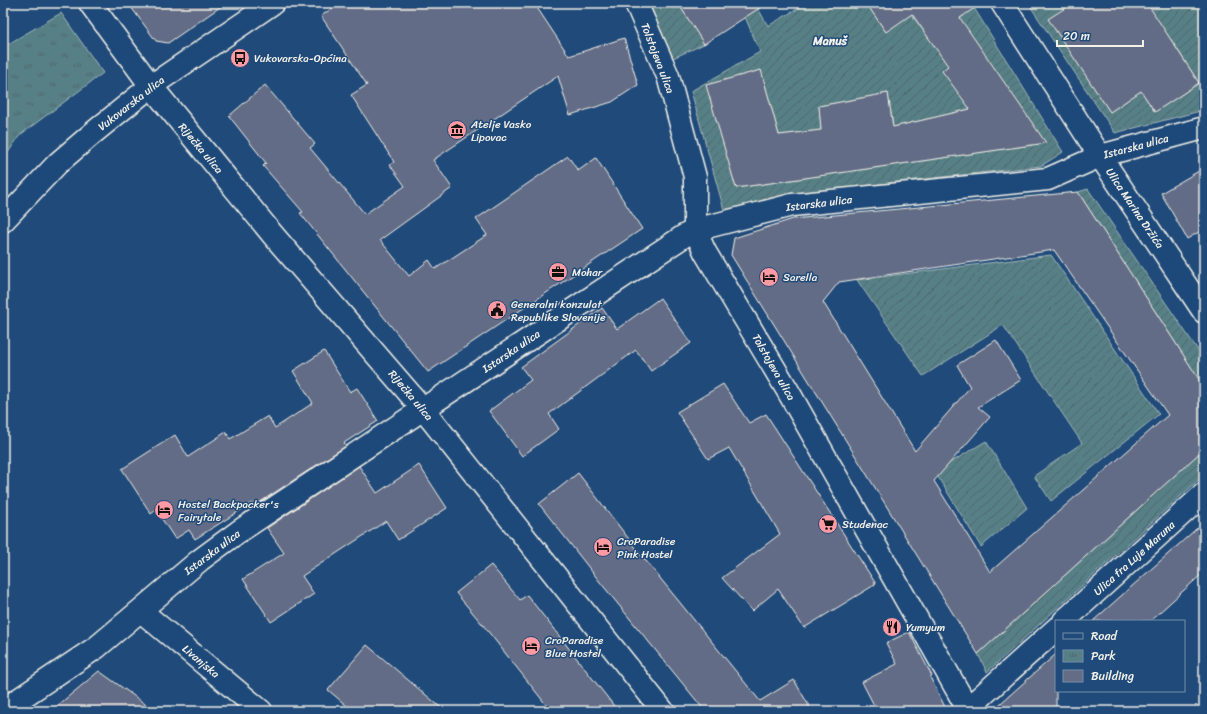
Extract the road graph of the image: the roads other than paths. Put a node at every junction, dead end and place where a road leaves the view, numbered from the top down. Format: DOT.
graph roads {
  1 [pos="90,3"];
  2 [pos="273,3"];
  3 [pos="636,3"];
  4 [pos="1002,3"];
  5 [pos="151,86"];
  6 [pos="1204,128"];
  7 [pos="1100,156"];
  8 [pos="3,221"];
  9 [pos="695,230"];
  10 [pos="1204,312"];
  11 [pos="423,409"];
  12 [pos="1204,494"];
  13 [pos="141,611"];
  14 [pos="1065,620"];
  15 [pos="1055,630"];
  16 [pos="3,710"];
  17 [pos="967,710"];
  18 [pos="261,711"];
  19 [pos="663,711"];
  1 -- 5 [label="street, Riječka ulica"];
  2 -- 5 [label="street, Vukovarska ulica"];
  3 -- 9 [label="street, Tolstojeva ulica"];
  4 -- 7 [label="street, Ulica Marina Držića"];
  5 -- 8 [label="street, Vukovarska ulica"];
  5 -- 11 [label="street, Riječka ulica"];
  6 -- 7 [label="street, Istarska ulica"];
  7 -- 9 [label="street, Istarska ulica"];
  7 -- 10 [label="street, Ulica Marina Držića"];
  9 -- 11 [label="street, Istarska ulica"];
  9 -- 17 [label="street, Tolstojeva ulica"];
  11 -- 13 [label="street, Istarska ulica"];
  11 -- 19 [label="street, Riječka ulica"];
  12 -- 14 [label="street, Ulica fra Luje Maruna"];
  13 -- 16 [label="street, Istarska ulica"];
  13 -- 18 [label="street, Livanjska"];
  15 -- 17 [label="street"];
}
